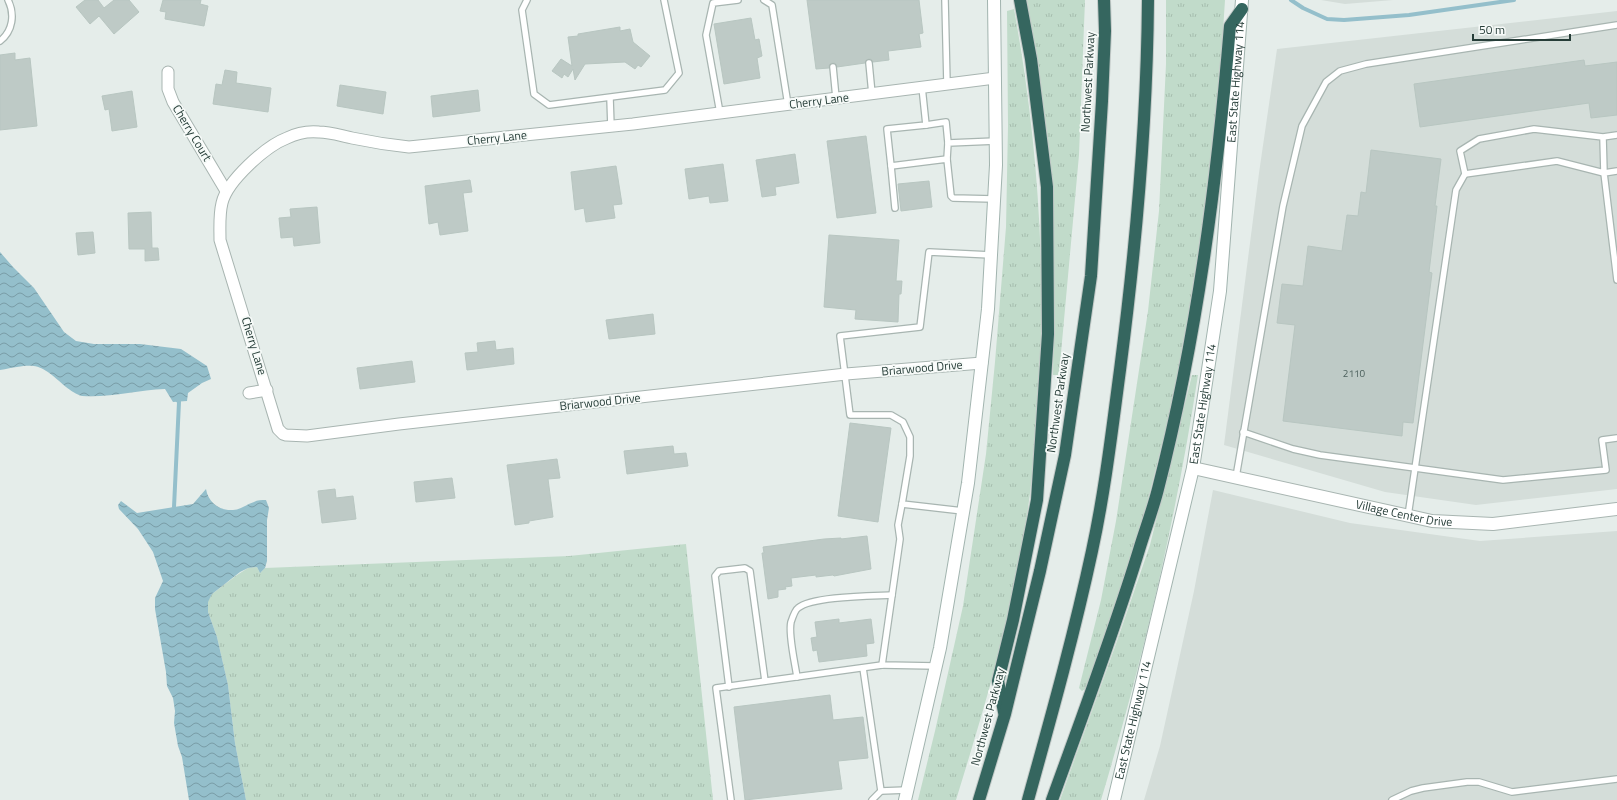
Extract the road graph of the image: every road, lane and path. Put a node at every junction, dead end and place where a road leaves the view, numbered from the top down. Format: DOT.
graph roads {
  1 [pos="8,0"];
  2 [pos="527,0"];
  3 [pos="664,0"];
  4 [pos="738,0"];
  5 [pos="764,0"];
  6 [pos="945,0"];
  7 [pos="994,0"];
  8 [pos="1020,0"];
  9 [pos="1104,0"];
  10 [pos="1148,0"];
  11 [pos="1242,4"];
  12 [pos="1617,25"];
  13 [pos="0,41"];
  14 [pos="869,63"];
  15 [pos="833,67"];
  16 [pos="168,72"];
  17 [pos="995,78"];
  18 [pos="947,84"];
  19 [pos="922,87"];
  20 [pos="872,94"];
  21 [pos="610,98"];
  22 [pos="836,98"];
  23 [pos="788,105"];
  24 [pos="720,113"];
  25 [pos="926,124"];
  26 [pos="611,126"];
  27 [pos="1617,136"];
  28 [pos="1603,137"];
  29 [pos="996,141"];
  30 [pos="948,143"];
  31 [pos="947,159"];
  32 [pos="891,166"];
  33 [pos="1617,171"];
  34 [pos="1604,173"];
  35 [pos="1465,174"];
  36 [pos="226,191"];
  37 [pos="994,199"];
  38 [pos="895,208"];
  39 [pos="991,255"];
  40 [pos="1616,270"];
  41 [pos="1617,280"];
  42 [pos="982,363"];
  43 [pos="846,374"];
  44 [pos="267,390"];
  45 [pos="249,393"];
  46 [pos="1243,432"];
  47 [pos="1617,438"];
  48 [pos="1193,468"];
  49 [pos="1416,468"];
  50 [pos="1236,477"];
  51 [pos="902,504"];
  52 [pos="1617,509"];
  53 [pos="963,511"];
  54 [pos="1408,516"];
  55 [pos="892,595"];
  56 [pos="882,665"];
  57 [pos="936,666"];
  58 [pos="863,668"];
  59 [pos="797,677"];
  60 [pos="765,681"];
  61 [pos="729,686"];
  62 [pos="1005,714"];
  63 [pos="1617,779"];
  64 [pos="881,791"];
  65 [pos="906,795"];
  66 [pos="731,800"];
  67 [pos="872,800"];
  68 [pos="979,800"];
  69 [pos="1028,800"];
  70 [pos="1052,800"];
  71 [pos="1114,800"];
  72 [pos="1392,800"];
  1 -- 13 [label="lane"];
  2 -- 21 [label="lane"];
  3 -- 21 [label="lane"];
  4 -- 24 [label="lane"];
  5 -- 23 [label="lane"];
  6 -- 18 [label="lane"];
  7 -- 17 [label="main road"];
  8 -- 62 [label="highway"];
  9 -- 62 [label="highway, Northwest Parkway"];
  10 -- 69 [label="highway"];
  11 -- 48 [label="main road, East State Highway 114"];
  11 -- 70 [label="highway"];
  12 -- 46 [label="lane"];
  14 -- 20 [label="lane"];
  15 -- 22 [label="lane"];
  16 -- 36 [label="street, Cherry Court"];
  17 -- 18 [label="street, Cherry Lane"];
  17 -- 29 [label="main road"];
  18 -- 19 [label="street, Cherry Lane"];
  19 -- 20 [label="street, Cherry Lane"];
  19 -- 25 [label="lane"];
  20 -- 22 [label="street, Cherry Lane"];
  21 -- 26 [label="lane"];
  22 -- 23 [label="street, Cherry Lane"];
  23 -- 24 [label="street, Cherry Lane"];
  24 -- 26 [label="street, Cherry Lane"];
  25 -- 30 [label="lane"];
  25 -- 32 [label="lane"];
  26 -- 36 [label="street, Cherry Lane"];
  27 -- 28 [label="lane"];
  28 -- 34 [label="lane"];
  28 -- 35 [label="lane"];
  29 -- 30 [label="lane"];
  29 -- 37 [label="main road"];
  30 -- 31 [label="lane"];
  31 -- 32 [label="lane"];
  31 -- 37 [label="lane"];
  32 -- 38 [label="lane"];
  33 -- 34 [label="lane"];
  34 -- 35 [label="lane"];
  34 -- 40 [label="lane"];
  35 -- 49 [label="lane"];
  36 -- 44 [label="street, Cherry Lane"];
  37 -- 39 [label="main road"];
  39 -- 42 [label="main road"];
  39 -- 43 [label="lane"];
  40 -- 41 [label="lane"];
  42 -- 43 [label="street, Briarwood Drive"];
  42 -- 53 [label="main road"];
  43 -- 44 [label="street, Briarwood Drive"];
  43 -- 51 [label="lane"];
  44 -- 45 [label="street"];
  46 -- 49 [label="lane"];
  46 -- 50 [label="lane"];
  47 -- 49 [label="lane"];
  48 -- 50 [label="main road, Village Center Drive"];
  48 -- 71 [label="main road, East State Highway 114"];
  49 -- 54 [label="lane"];
  50 -- 54 [label="main road, Village Center Drive"];
  51 -- 53 [label="lane"];
  51 -- 55 [label="lane"];
  52 -- 54 [label="main road, Village Center Drive"];
  53 -- 57 [label="main road"];
  55 -- 56 [label="lane"];
  55 -- 59 [label="lane"];
  56 -- 57 [label="lane"];
  56 -- 58 [label="lane"];
  57 -- 65 [label="main road"];
  58 -- 59 [label="lane"];
  58 -- 64 [label="lane"];
  59 -- 60 [label="lane"];
  60 -- 61 [label="lane"];
  60 -- 61 [label="lane"];
  61 -- 66 [label="lane"];
  62 -- 68 [label="highway, Northwest Parkway"];
  63 -- 72 [label="lane"];
  64 -- 65 [label="lane"];
  64 -- 67 [label="lane"];
}
